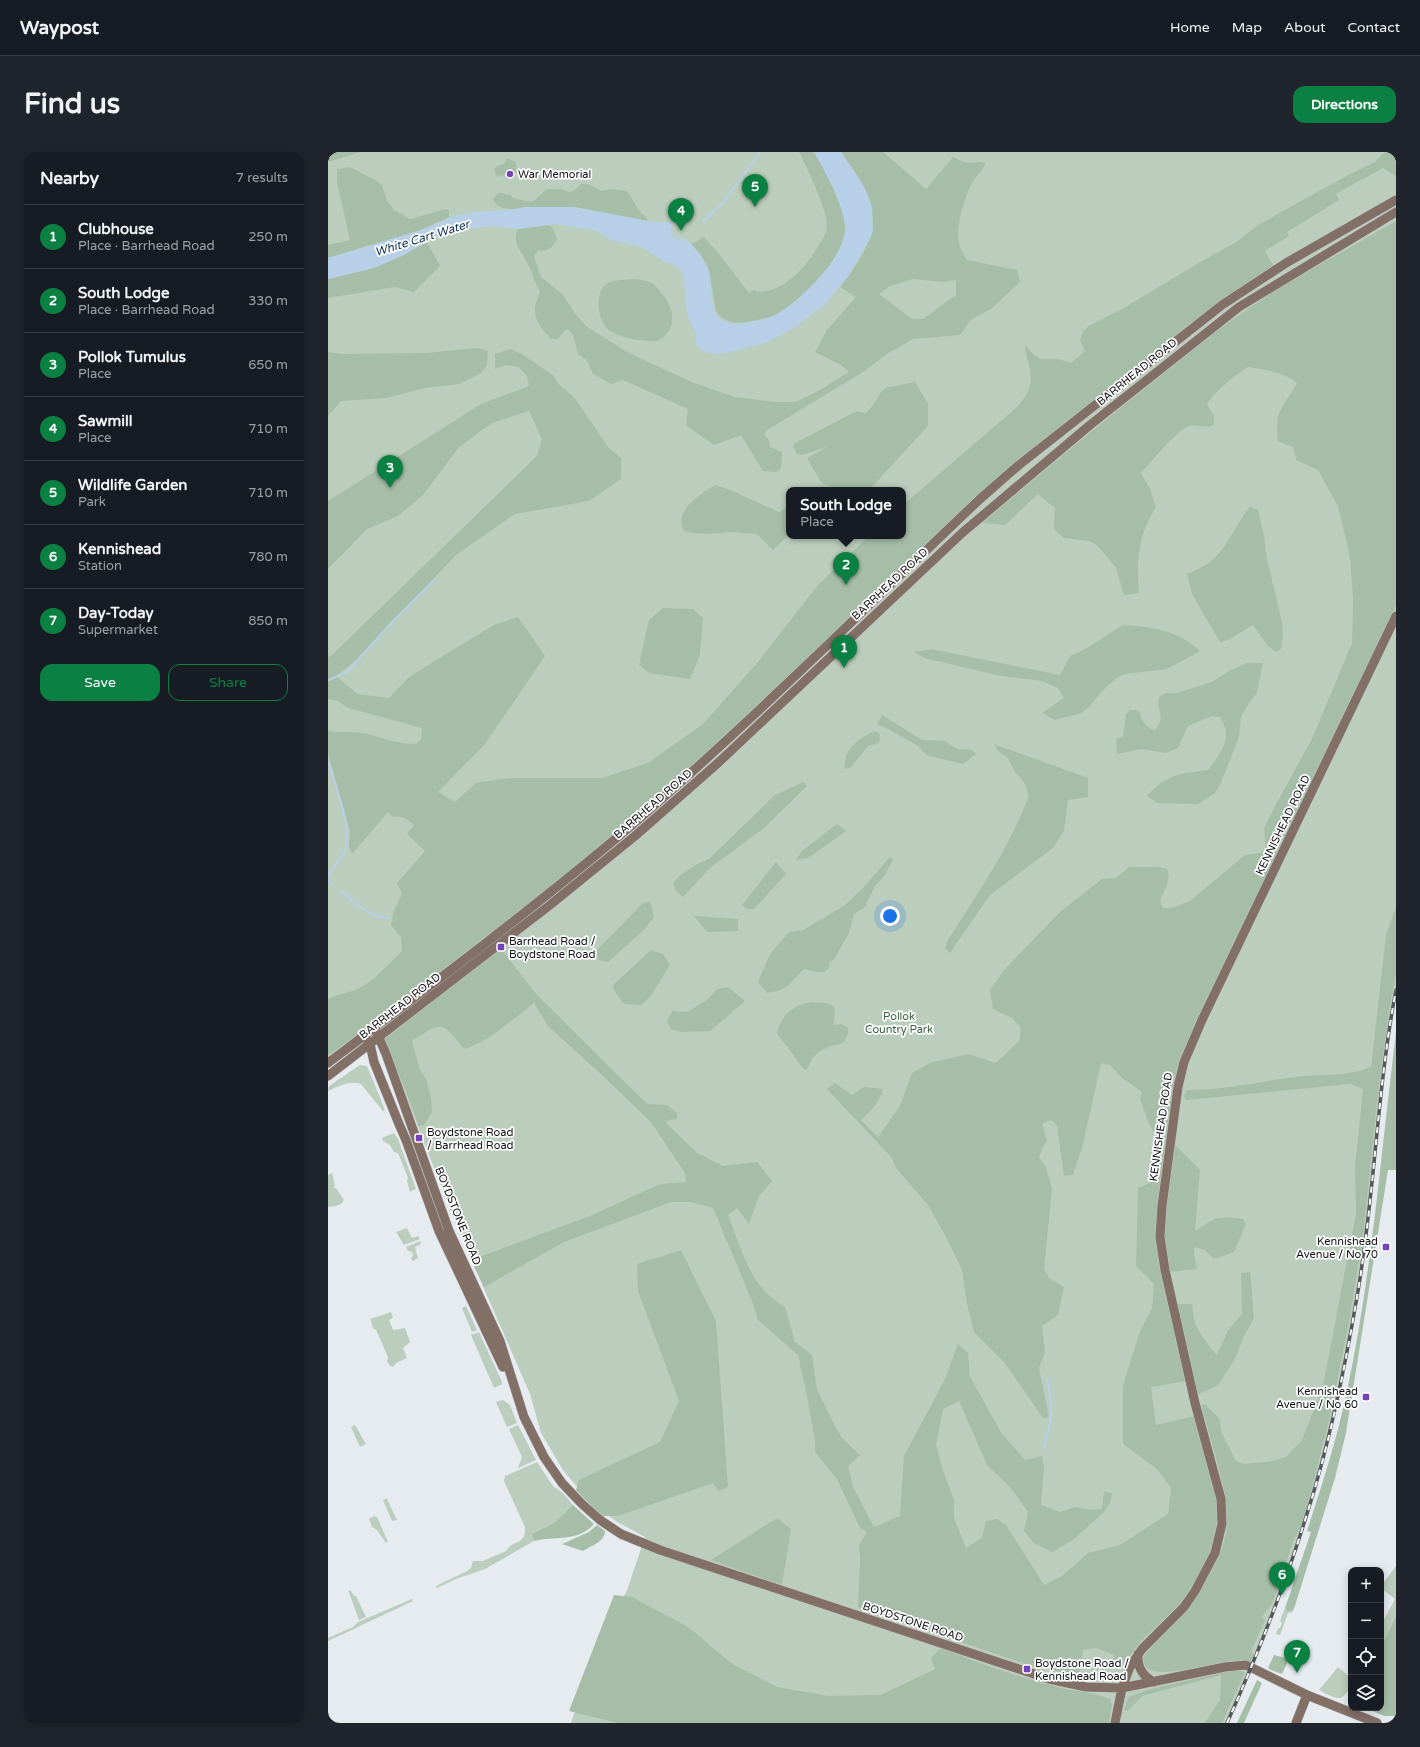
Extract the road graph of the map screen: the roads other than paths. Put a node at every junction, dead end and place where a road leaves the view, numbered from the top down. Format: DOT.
graph roads {
  1 [pos="1396,200"];
  2 [pos="1396,212"];
  3 [pos="1160,353"];
  4 [pos="1167,363"];
  5 [pos="1396,616"];
  6 [pos="457,964"];
  7 [pos="464,972"];
  8 [pos="374,1029"];
  9 [pos="364,1036"];
  10 [pos="380,1037"];
  11 [pos="370,1044"];
  12 [pos="328,1064"];
  13 [pos="328,1076"];
  14 [pos="514,1388"];
  15 [pos="1138,1654"];
  16 [pos="1154,1682"];
  17 [pos="1122,1688"];
  18 [pos="1307,1695"];
  19 [pos="1115,1723"];
  20 [pos="1296,1723"];
  21 [pos="1377,1723"];
  1 -- 3 [label="street, BARRHEAD ROAD"];
  2 -- 4 [label="street, BARRHEAD ROAD"];
  3 -- 4 [label="street"];
  3 -- 6 [label="street, BARRHEAD ROAD"];
  4 -- 7 [label="street, BARRHEAD ROAD"];
  5 -- 15 [label="street, KENNISHEAD ROAD"];
  6 -- 7 [label="street"];
  6 -- 8 [label="street, BARRHEAD ROAD"];
  7 -- 10 [label="street, BARRHEAD ROAD"];
  8 -- 9 [label="street, BARRHEAD ROAD"];
  8 -- 10 [label="street, BOYDSTONE ROAD"];
  9 -- 11 [label="street, BOYDSTONE ROAD"];
  9 -- 12 [label="street, BARRHEAD ROAD"];
  10 -- 11 [label="street, BARRHEAD ROAD"];
  10 -- 14 [label="street, BOYDSTONE ROAD"];
  11 -- 13 [label="street, BARRHEAD ROAD"];
  11 -- 14 [label="street, BOYDSTONE ROAD"];
  14 -- 17 [label="street, BOYDSTONE ROAD"];
  15 -- 16 [label="street"];
  15 -- 17 [label="street, KENNISHEAD ROAD"];
  16 -- 17 [label="street, BOYDSTONE ROAD"];
  16 -- 18 [label="street, BOYDSTONE ROAD"];
  17 -- 19 [label="street, KENNISHEAD ROAD"];
  18 -- 20 [label="street"];
  18 -- 21 [label="street, BOYDSTONE ROAD"];
}
